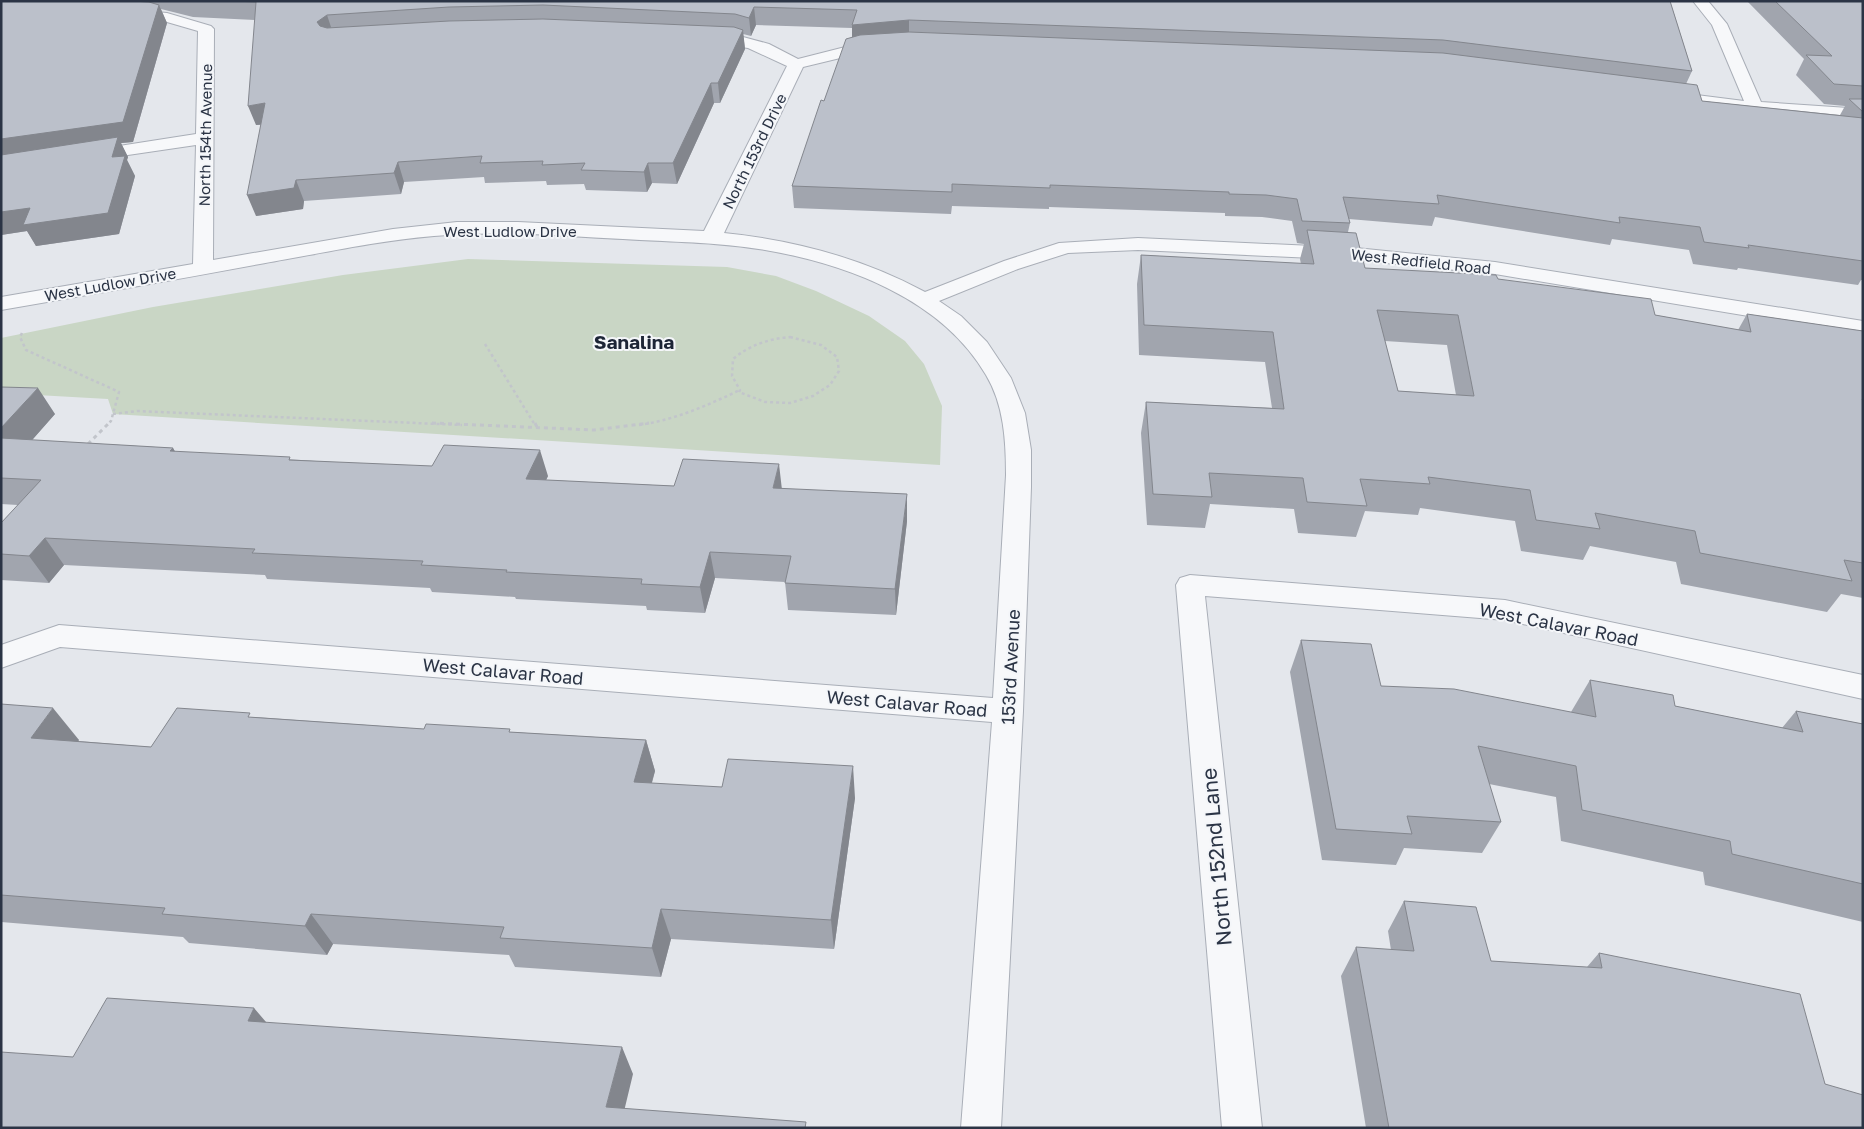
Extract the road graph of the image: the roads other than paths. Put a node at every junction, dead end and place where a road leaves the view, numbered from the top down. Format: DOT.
graph roads {
  1 [pos="1700,1"];
  2 [pos="109,12"];
  3 [pos="689,37"];
  4 [pos="890,46"];
  5 [pos="796,64"];
  6 [pos="1649,94"];
  7 [pos="1755,107"];
  8 [pos="1863,114"];
  9 [pos="204,138"];
  10 [pos="69,159"];
  11 [pos="712,238"];
  12 [pos="203,268"];
  13 [pos="925,299"];
  14 [pos="1,304"];
  15 [pos="1863,328"];
  16 [pos="1190,585"];
  17 [pos="1,657"];
  18 [pos="1863,687"];
  19 [pos="1008,711"];
  20 [pos="981,1128"];
  21 [pos="1242,1128"];
  1 -- 7 [label="street"];
  2 -- 9 [label="street, North 154th Avenue"];
  3 -- 5 [label="street"];
  4 -- 5 [label="street"];
  5 -- 11 [label="street, North 153rd Drive"];
  6 -- 7 [label="street"];
  7 -- 8 [label="street"];
  9 -- 10 [label="street"];
  9 -- 12 [label="street, North 154th Avenue"];
  11 -- 12 [label="street, West Ludlow Drive"];
  11 -- 13 [label="street, West Ludlow Drive"];
  12 -- 14 [label="street, West Ludlow Drive"];
  13 -- 15 [label="street, West Redfield Road"];
  13 -- 19 [label="street, 153rd Avenue"];
  16 -- 18 [label="street, West Calavar Road"];
  16 -- 21 [label="street, North 152nd Lane"];
  17 -- 19 [label="street, West Calavar Road"];
  19 -- 20 [label="street, 153rd Avenue"];
}
